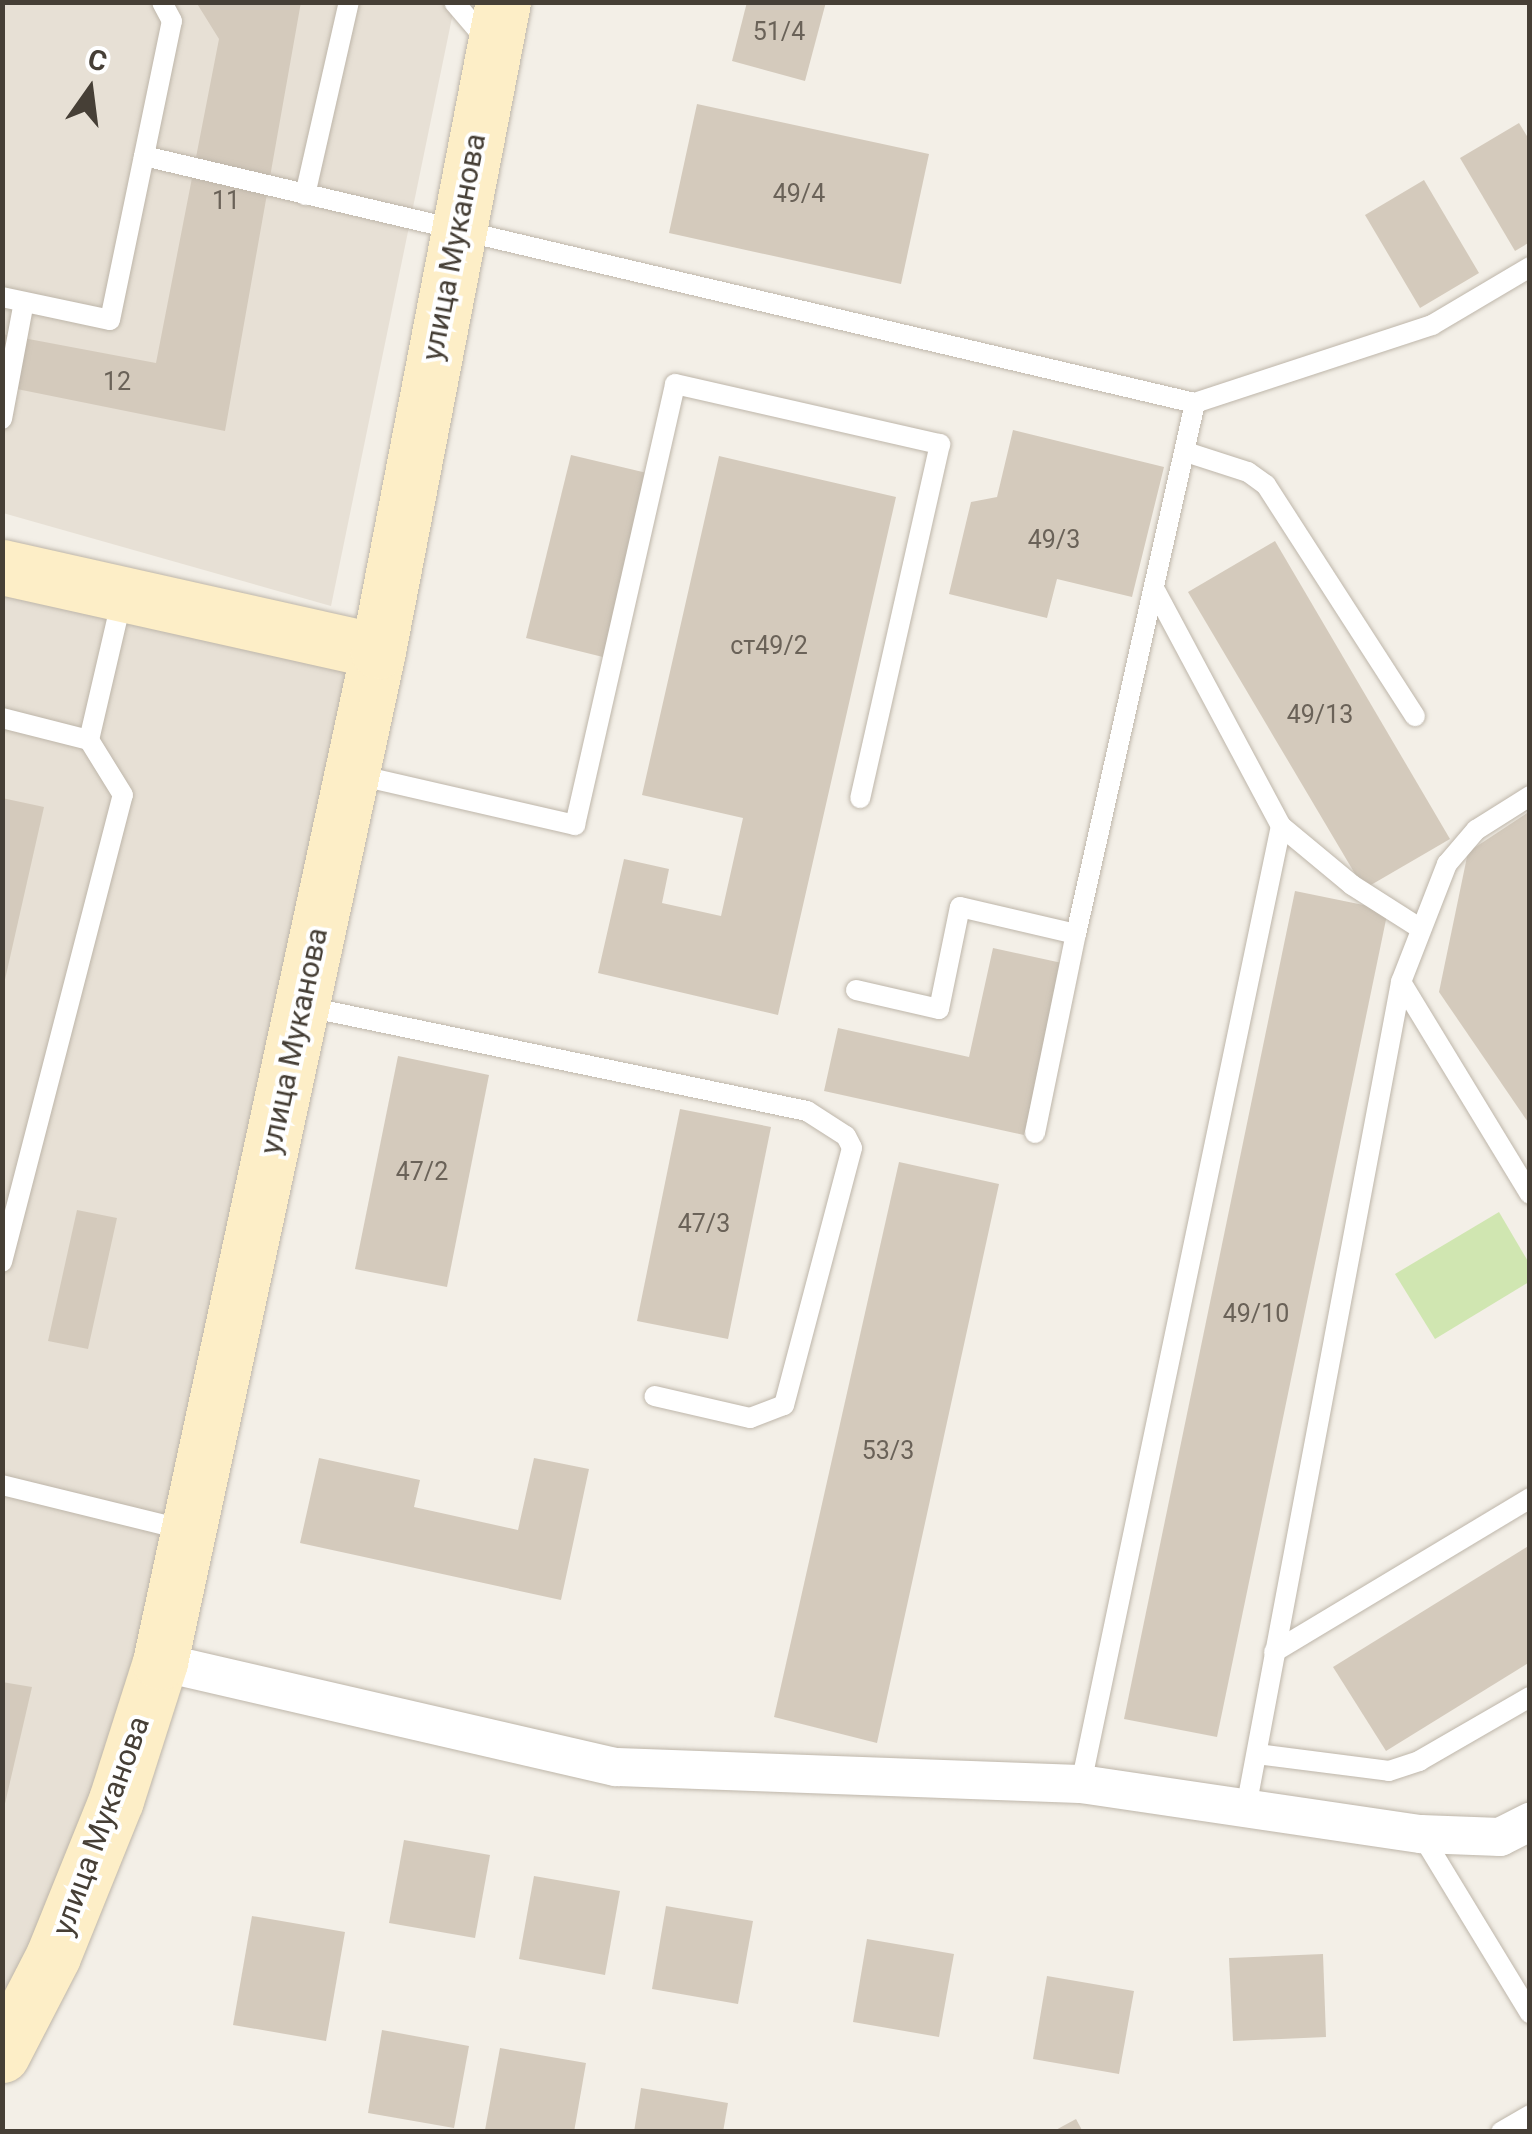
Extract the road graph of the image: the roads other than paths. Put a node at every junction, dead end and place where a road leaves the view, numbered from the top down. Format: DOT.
graph roads {
  1 [pos="162,2"];
  2 [pos="348,2"];
  3 [pos="454,2"];
  4 [pos="498,25"];
  5 [pos="144,156"];
  6 [pos="305,195"];
  7 [pos="456,231"];
  8 [pos="1530,267"];
  9 [pos="2,297"];
  10 [pos="24,302"];
  11 [pos="1195,403"];
  12 [pos="2,418"];
  13 [pos="1186,452"];
  14 [pos="2,567"];
  15 [pos="1156,592"];
  16 [pos="122,597"];
  17 [pos="378,651"];
  18 [pos="1415,716"];
  19 [pos="2,718"];
  20 [pos="89,740"];
  21 [pos="352,774"];
  22 [pos="1530,796"];
  23 [pos="860,798"];
  24 [pos="1281,826"];
  25 [pos="1418,927"];
  26 [pos="1076,934"];
  27 [pos="1401,982"];
  28 [pos="856,990"];
  29 [pos="301,1005"];
  30 [pos="1035,1133"];
  31 [pos="1530,1194"];
  32 [pos="2,1262"];
  33 [pos="654,1396"];
  34 [pos="2,1484"];
  35 [pos="1530,1498"];
  36 [pos="187,1531"];
  37 [pos="1274,1652"];
  38 [pos="160,1662"];
  39 [pos="1530,1698"];
  40 [pos="1256,1754"];
  41 [pos="1081,1784"];
  42 [pos="1246,1808"];
  43 [pos="1530,1822"];
  44 [pos="1421,1834"];
  45 [pos="1530,2013"];
  46 [pos="2,2054"];
  47 [pos="1530,2115"];
  48 [pos="1500,2132"];
  1 -- 5 [label="lane"];
  2 -- 6 [label="lane"];
  3 -- 4 [label="lane"];
  4 -- 7 [label="main road, улица Муканова"];
  5 -- 6 [label="lane"];
  5 -- 10 [label="lane"];
  6 -- 7 [label="lane"];
  7 -- 11 [label="lane"];
  7 -- 17 [label="main road, улица Муканова"];
  8 -- 11 [label="lane"];
  9 -- 10 [label="lane"];
  10 -- 12 [label="lane"];
  11 -- 13 [label="lane"];
  13 -- 15 [label="lane"];
  13 -- 18 [label="lane"];
  14 -- 16 [label="main road"];
  15 -- 24 [label="lane"];
  15 -- 26 [label="lane"];
  16 -- 17 [label="main road"];
  16 -- 20 [label="lane"];
  17 -- 21 [label="main road, улица Муканова"];
  19 -- 20 [label="lane"];
  20 -- 32 [label="lane"];
  21 -- 23 [label="lane"];
  21 -- 29 [label="main road, улица Муканова"];
  22 -- 25 [label="lane"];
  24 -- 25 [label="lane"];
  24 -- 41 [label="lane"];
  25 -- 27 [label="lane"];
  26 -- 28 [label="lane"];
  26 -- 30 [label="lane"];
  27 -- 31 [label="lane"];
  27 -- 37 [label="lane"];
  29 -- 33 [label="lane"];
  29 -- 36 [label="main road, улица Муканова"];
  34 -- 36 [label="lane"];
  35 -- 37 [label="lane"];
  36 -- 38 [label="main road, улица Муканова"];
  37 -- 40 [label="lane"];
  38 -- 41 [label="street"];
  38 -- 46 [label="main road, улица Муканова"];
  39 -- 40 [label="lane"];
  40 -- 42 [label="lane"];
  41 -- 42 [label="street"];
  42 -- 44 [label="street"];
  43 -- 44 [label="street"];
  44 -- 45 [label="lane"];
  47 -- 48 [label="lane"];
}
